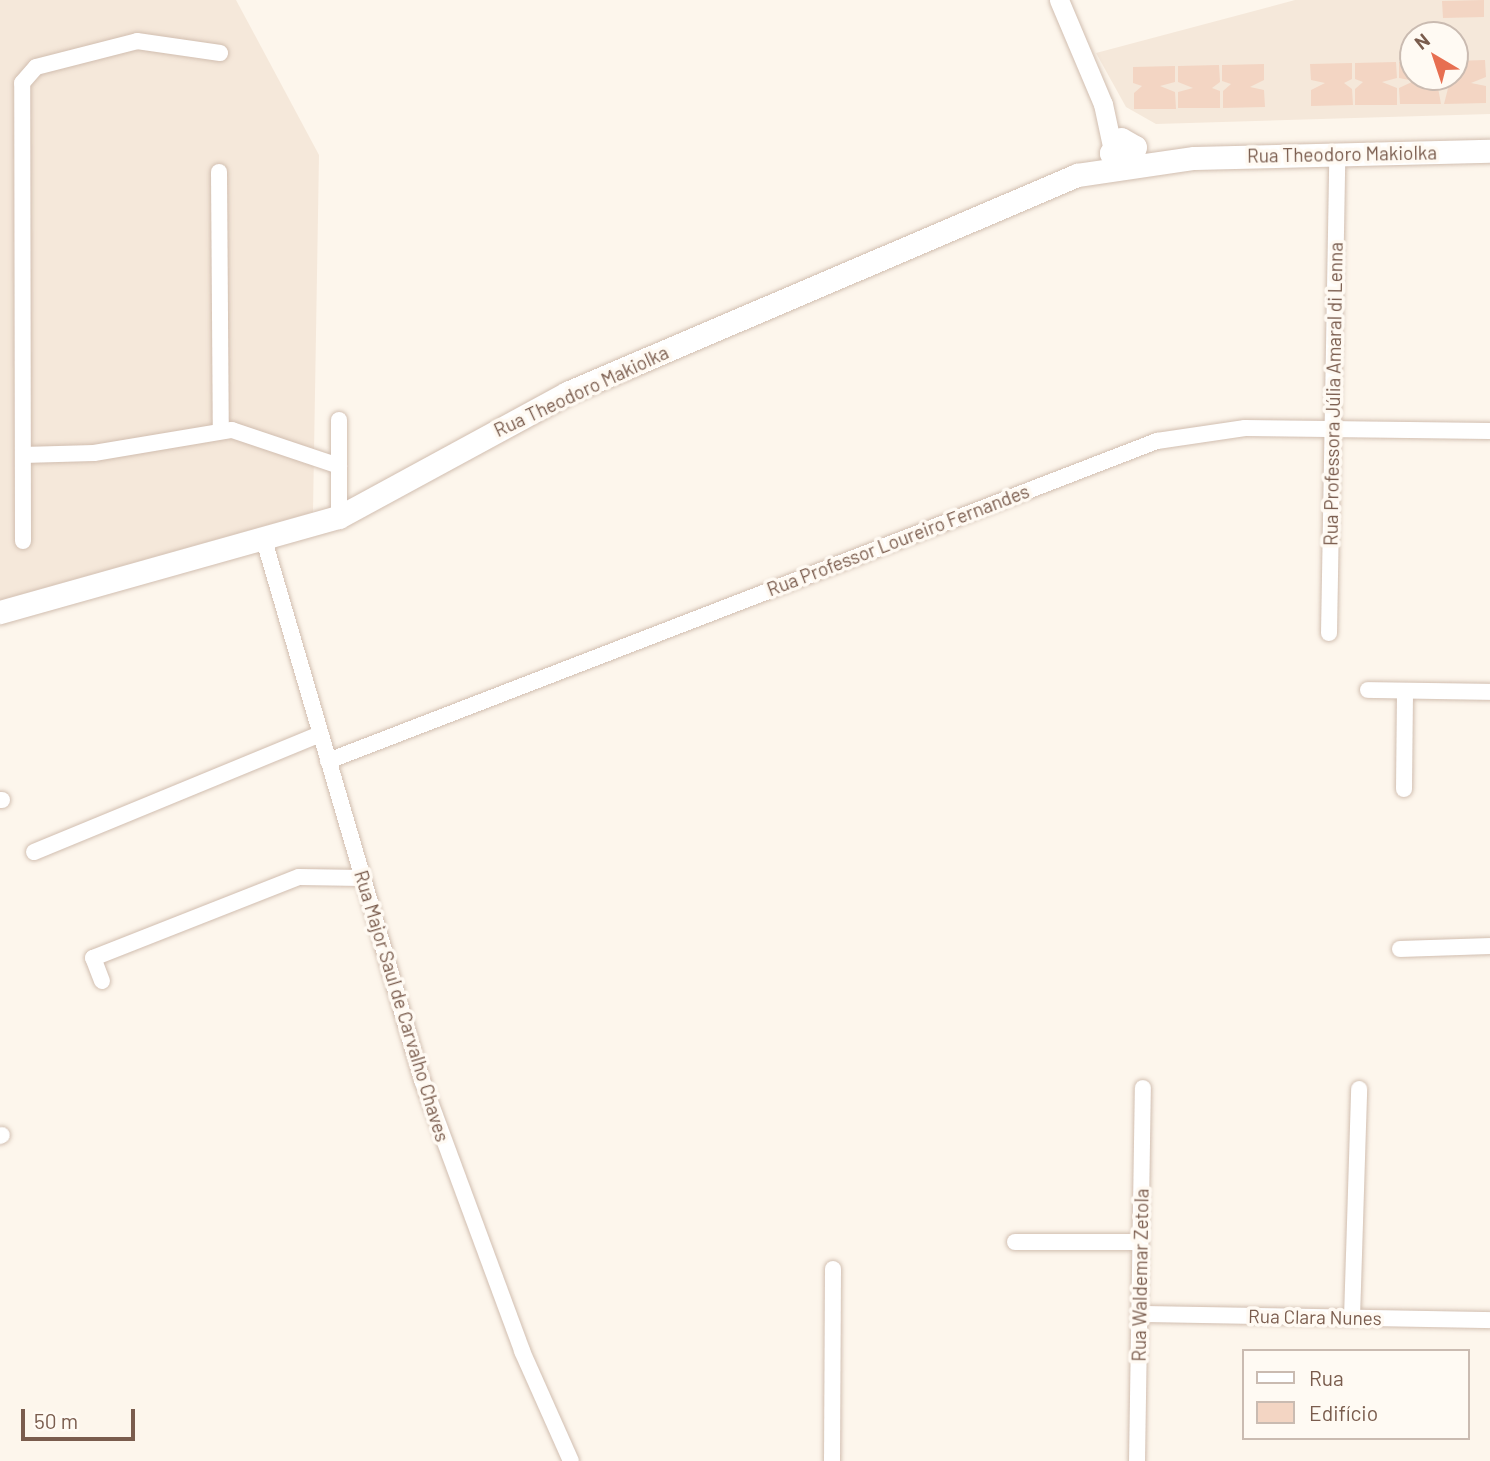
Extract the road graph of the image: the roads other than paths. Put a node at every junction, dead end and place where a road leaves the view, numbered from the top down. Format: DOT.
graph roads {
  1 [pos="1059,0"];
  2 [pos="220,53"];
  3 [pos="1123,151"];
  4 [pos="1490,151"];
  5 [pos="1337,154"];
  6 [pos="219,172"];
  7 [pos="339,420"];
  8 [pos="1332,429"];
  9 [pos="221,430"];
  10 [pos="1490,431"];
  11 [pos="23,456"];
  12 [pos="339,466"];
  13 [pos="339,517"];
  14 [pos="264,540"];
  15 [pos="23,541"];
  16 [pos="0,612"];
  17 [pos="1329,633"];
  18 [pos="1368,690"];
  19 [pos="1405,691"];
  20 [pos="1490,692"];
  21 [pos="320,734"];
  22 [pos="328,761"];
  23 [pos="1404,789"];
  24 [pos="34,852"];
  25 [pos="362,878"];
  26 [pos="1490,946"];
  27 [pos="1400,949"];
  28 [pos="102,981"];
  29 [pos="1143,1088"];
  30 [pos="1359,1088"];
  31 [pos="1015,1242"];
  32 [pos="1140,1242"];
  33 [pos="833,1269"];
  34 [pos="1139,1314"];
  35 [pos="1352,1318"];
  36 [pos="1490,1320"];
  37 [pos="571,1461"];
  38 [pos="832,1461"];
  39 [pos="1137,1461"];
  1 -- 3 [label="street"];
  2 -- 11 [label="street"];
  3 -- 5 [label="main road, Rua Theodoro Makiolka"];
  3 -- 13 [label="main road, Rua Theodoro Makiolka"];
  4 -- 5 [label="main road, Rua Theodoro Makiolka"];
  5 -- 8 [label="street, Rua Professora Júlia Amaral di Lenna"];
  6 -- 9 [label="street"];
  7 -- 12 [label="street"];
  8 -- 10 [label="street, Rua Professor Loureiro Fernandes"];
  8 -- 17 [label="street, Rua Professora Júlia Amaral di Lenna"];
  8 -- 22 [label="street, Rua Professor Loureiro Fernandes"];
  9 -- 11 [label="street"];
  9 -- 12 [label="street"];
  11 -- 15 [label="street"];
  12 -- 13 [label="street"];
  13 -- 14 [label="main road, Rua Theodoro Makiolka"];
  14 -- 16 [label="main road, Rua Theodoro Makiolka"];
  14 -- 21 [label="street, Rua Major Saul de Carvalho Chaves"];
  18 -- 19 [label="street"];
  19 -- 20 [label="street"];
  19 -- 23 [label="street"];
  21 -- 22 [label="street, Rua Major Saul de Carvalho Chaves"];
  21 -- 24 [label="street"];
  22 -- 25 [label="street, Rua Major Saul de Carvalho Chaves"];
  25 -- 28 [label="street"];
  25 -- 37 [label="street, Rua Major Saul de Carvalho Chaves"];
  26 -- 27 [label="street"];
  29 -- 32 [label="street, Rua Waldemar Zetola"];
  30 -- 35 [label="street"];
  31 -- 32 [label="street"];
  32 -- 34 [label="street, Rua Waldemar Zetola"];
  33 -- 38 [label="street"];
  34 -- 35 [label="street, Rua Clara Nunes"];
  34 -- 39 [label="street, Rua Waldemar Zetola"];
  35 -- 36 [label="street, Rua Clara Nunes"];
}
